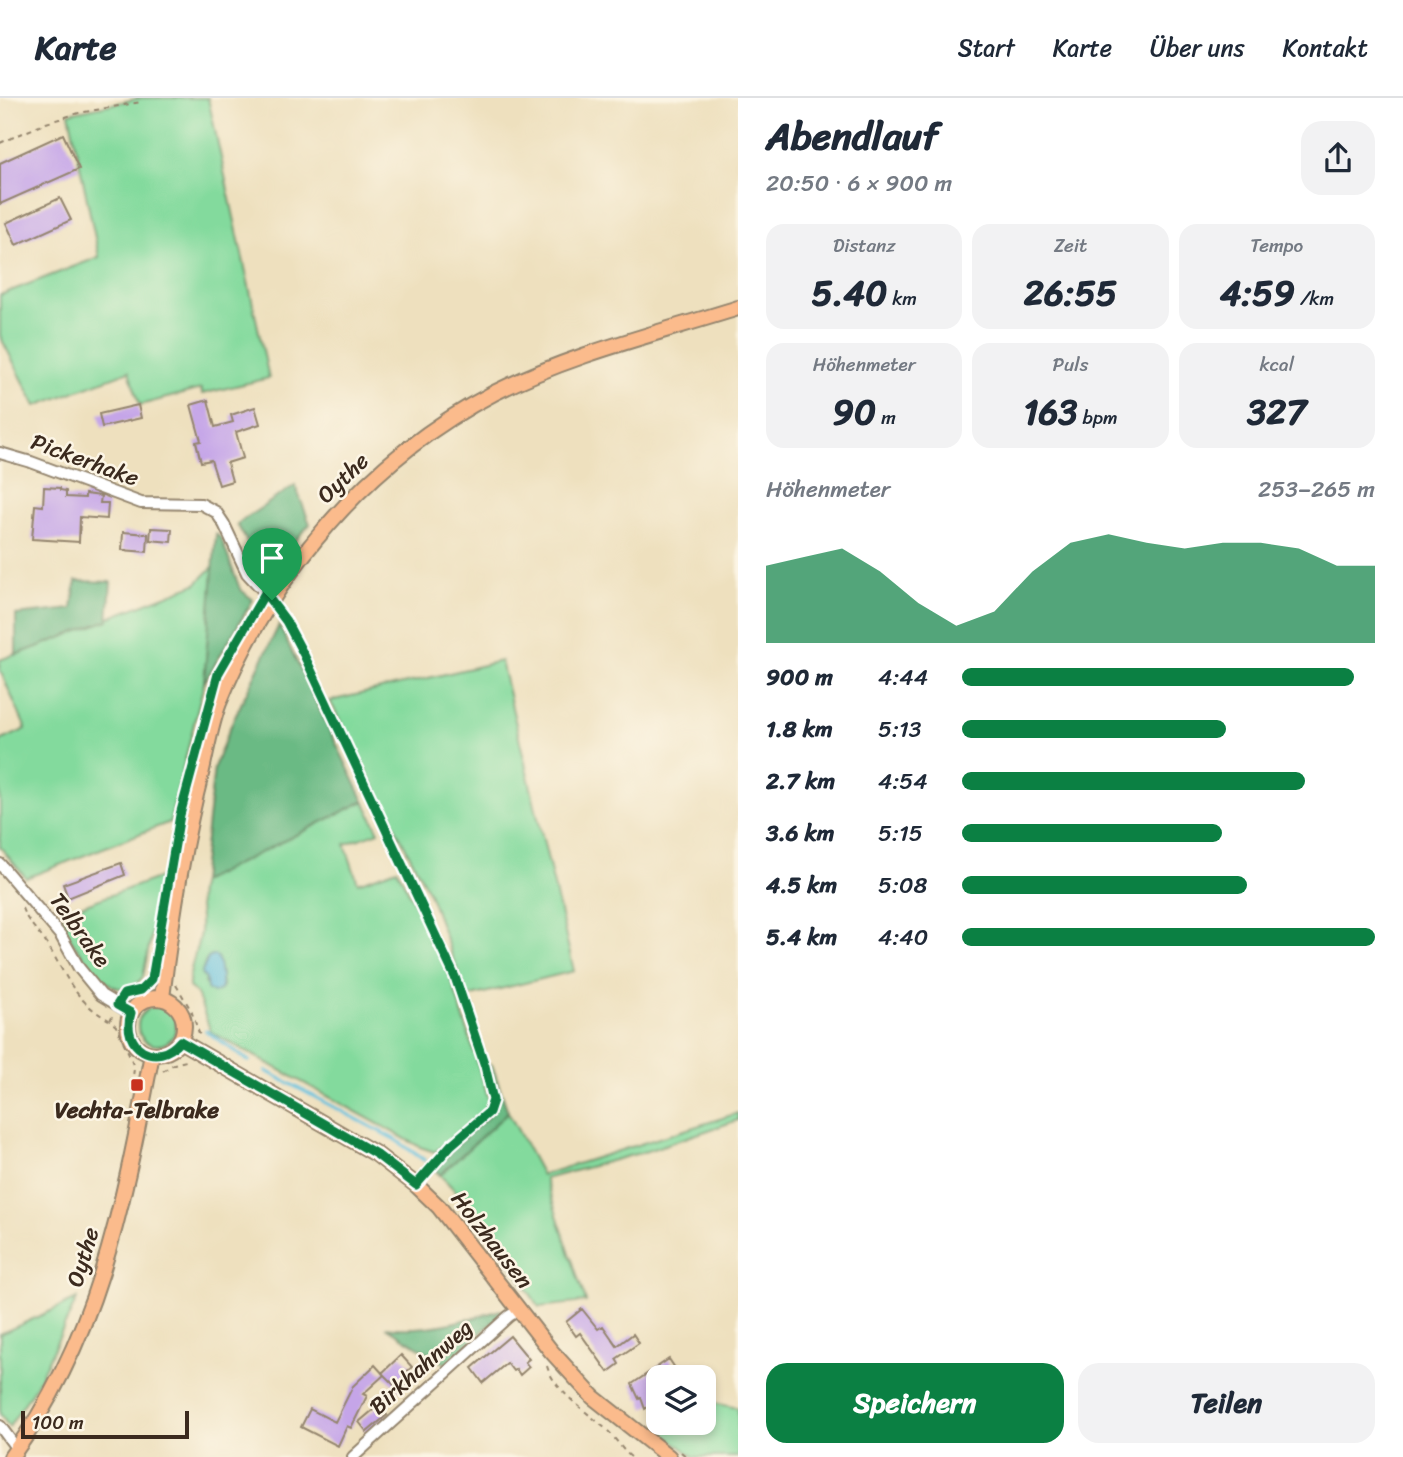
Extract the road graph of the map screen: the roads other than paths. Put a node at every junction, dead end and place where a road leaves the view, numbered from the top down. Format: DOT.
graph roads {
  1 [pos="738,307"];
  2 [pos="0,453"];
  3 [pos="272,600"];
  4 [pos="0,864"];
  5 [pos="162,998"];
  6 [pos="131,1013"];
  7 [pos="180,1041"];
  8 [pos="152,1054"];
  9 [pos="519,1310"];
  10 [pos="0,1426"];
  11 [pos="14,1453"];
  12 [pos="354,1457"];
  13 [pos="669,1457"];
  1 -- 3 [label="main road, Oythe"];
  2 -- 3 [label="street, Pickerhake"];
  3 -- 5 [label="main road, Oythe"];
  4 -- 6 [label="street, Telbrake"];
  5 -- 6 [label="main road"];
  5 -- 7 [label="main road"];
  6 -- 8 [label="main road"];
  7 -- 8 [label="main road"];
  7 -- 9 [label="main road, Holzhausen"];
  8 -- 11 [label="main road, Oythe"];
  9 -- 12 [label="street, Birkhahnweg"];
  9 -- 13 [label="main road, Holzhausen"];
  10 -- 11 [label="street"];
}
